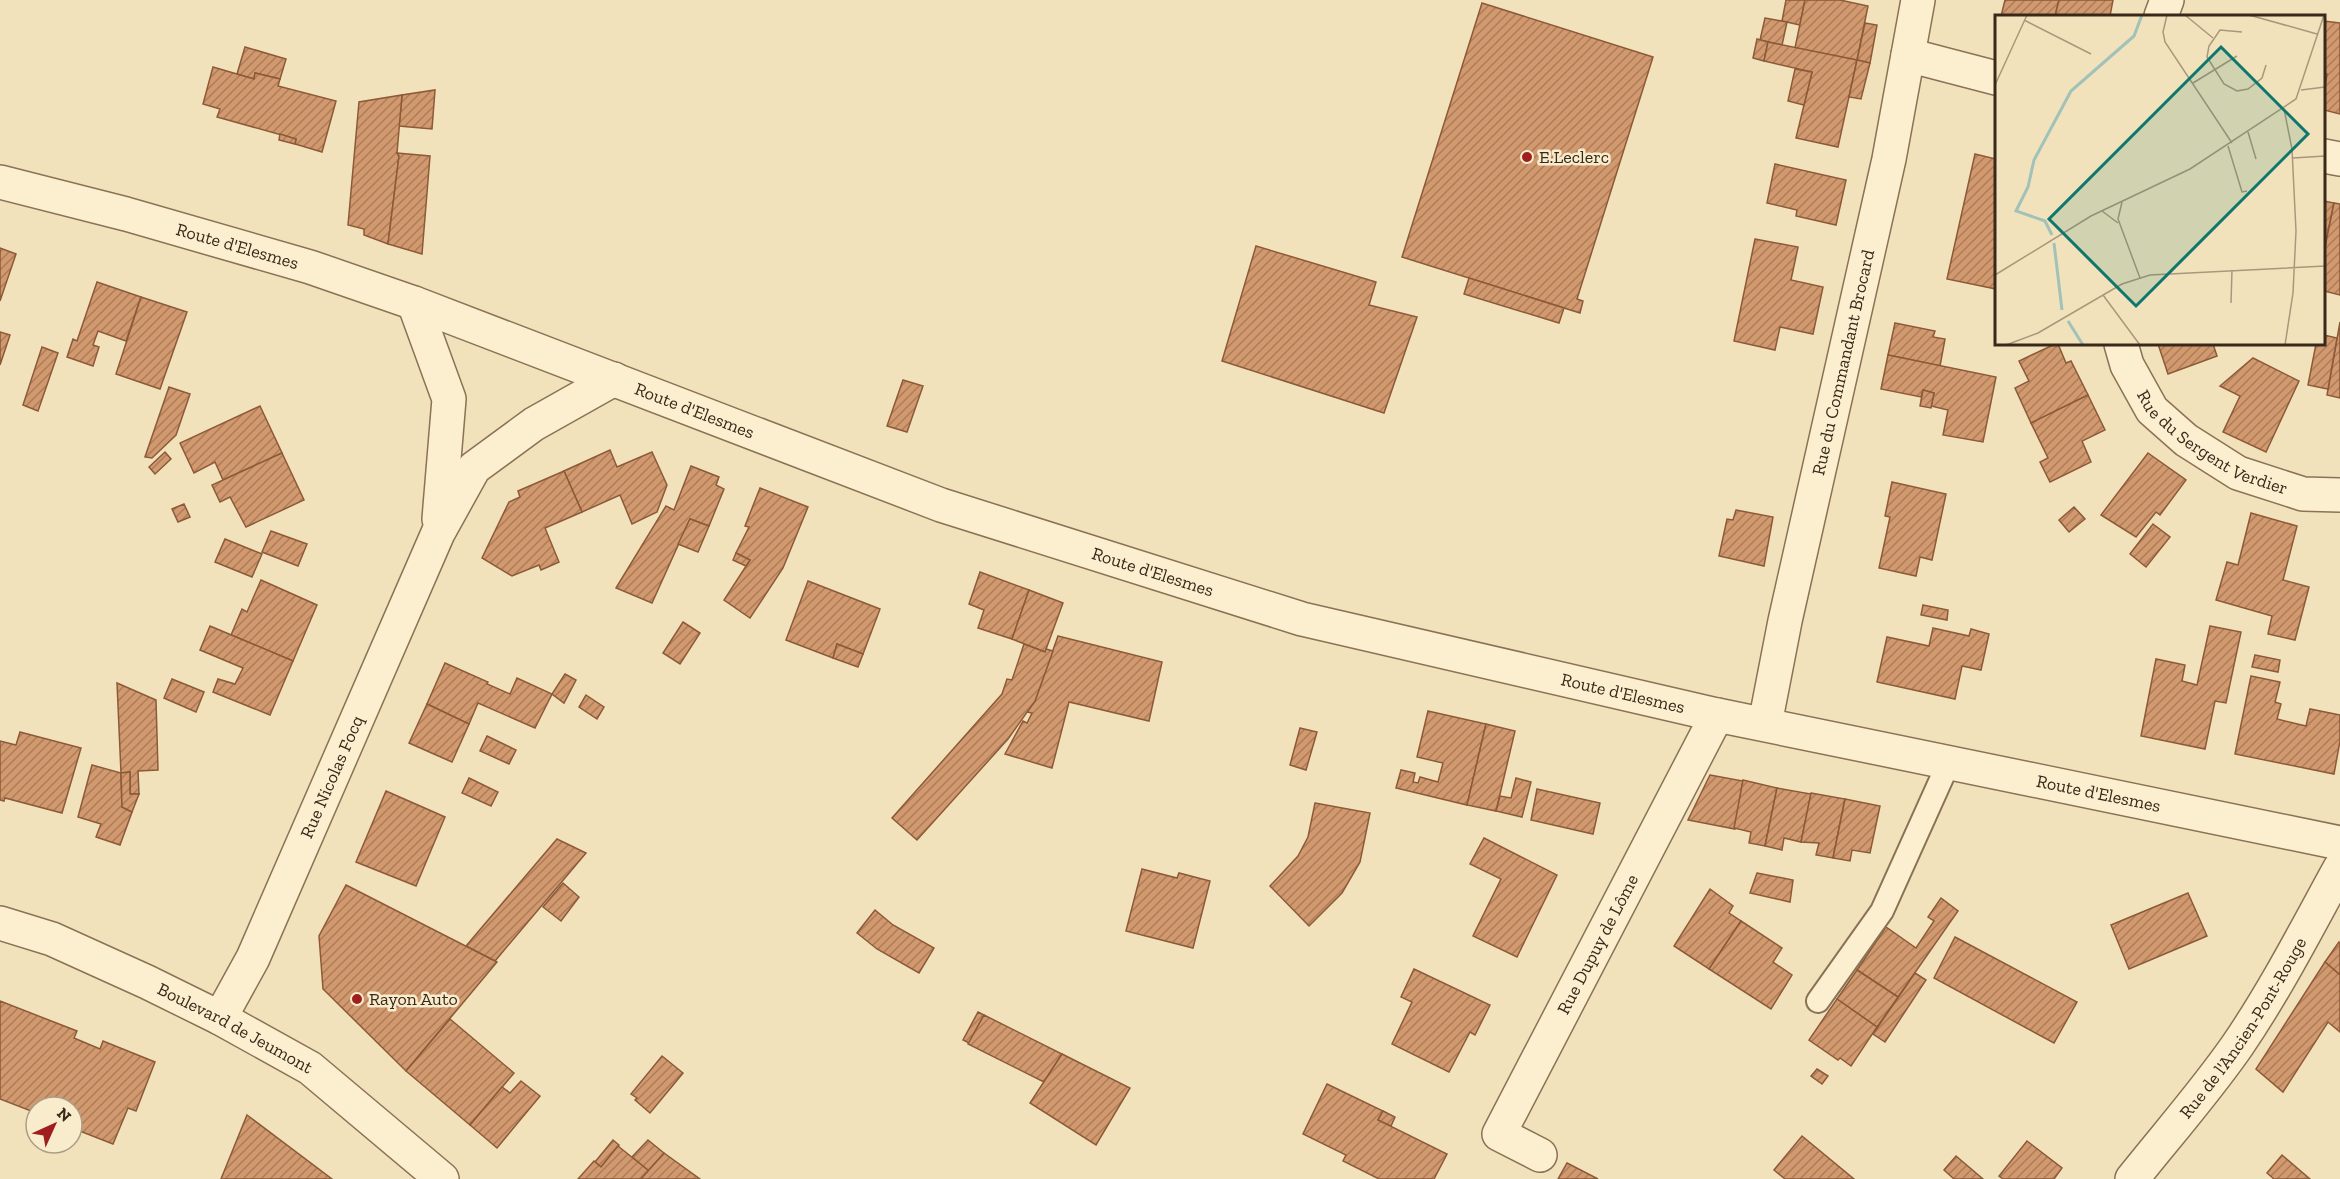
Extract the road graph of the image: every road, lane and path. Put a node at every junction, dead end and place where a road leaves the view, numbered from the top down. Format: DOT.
graph roads {
  1 [pos="1918,0"];
  2 [pos="2167,0"];
  3 [pos="2161,15"];
  4 [pos="1908,55"];
  5 [pos="1995,78"];
  6 [pos="2325,156"];
  7 [pos="2340,159"];
  8 [pos="0,182"];
  9 [pos="414,303"];
  10 [pos="2121,345"];
  11 [pos="614,379"];
  12 [pos="2340,495"];
  13 [pos="438,533"];
  14 [pos="1717,715"];
  15 [pos="1765,724"];
  16 [pos="1949,762"];
  17 [pos="2340,843"];
  18 [pos="2340,868"];
  19 [pos="0,923"];
  20 [pos="1818,1001"];
  21 [pos="220,1018"];
  22 [pos="1540,1155"];
  23 [pos="442,1179"];
  24 [pos="2132,1179"];
  1 -- 4 [label="street, Rue du Commandant Brocard"];
  2 -- 3 [label="street"];
  4 -- 5 [label="street"];
  4 -- 15 [label="street, Rue du Commandant Brocard"];
  6 -- 7 [label="street"];
  8 -- 9 [label="street, Route d'Elesmes"];
  9 -- 11 [label="street, Route d'Elesmes"];
  9 -- 13 [label="street, Rue Nicolas Focq"];
  10 -- 12 [label="street, Rue du Sergent Verdier"];
  11 -- 13 [label="street, Rue Nicolas Focq"];
  11 -- 14 [label="street, Route d'Elesmes"];
  13 -- 21 [label="street, Rue Nicolas Focq"];
  14 -- 15 [label="street, Route d'Elesmes"];
  14 -- 22 [label="street, Rue Dupuy de Lôme"];
  15 -- 16 [label="street, Route d'Elesmes"];
  16 -- 17 [label="street, Route d'Elesmes"];
  16 -- 20 [label="lane"];
  18 -- 24 [label="street, Rue de l'Ancien-Pont-Rouge"];
  19 -- 21 [label="street, Boulevard de Jeumont"];
  21 -- 23 [label="street, Boulevard de Jeumont"];
}
